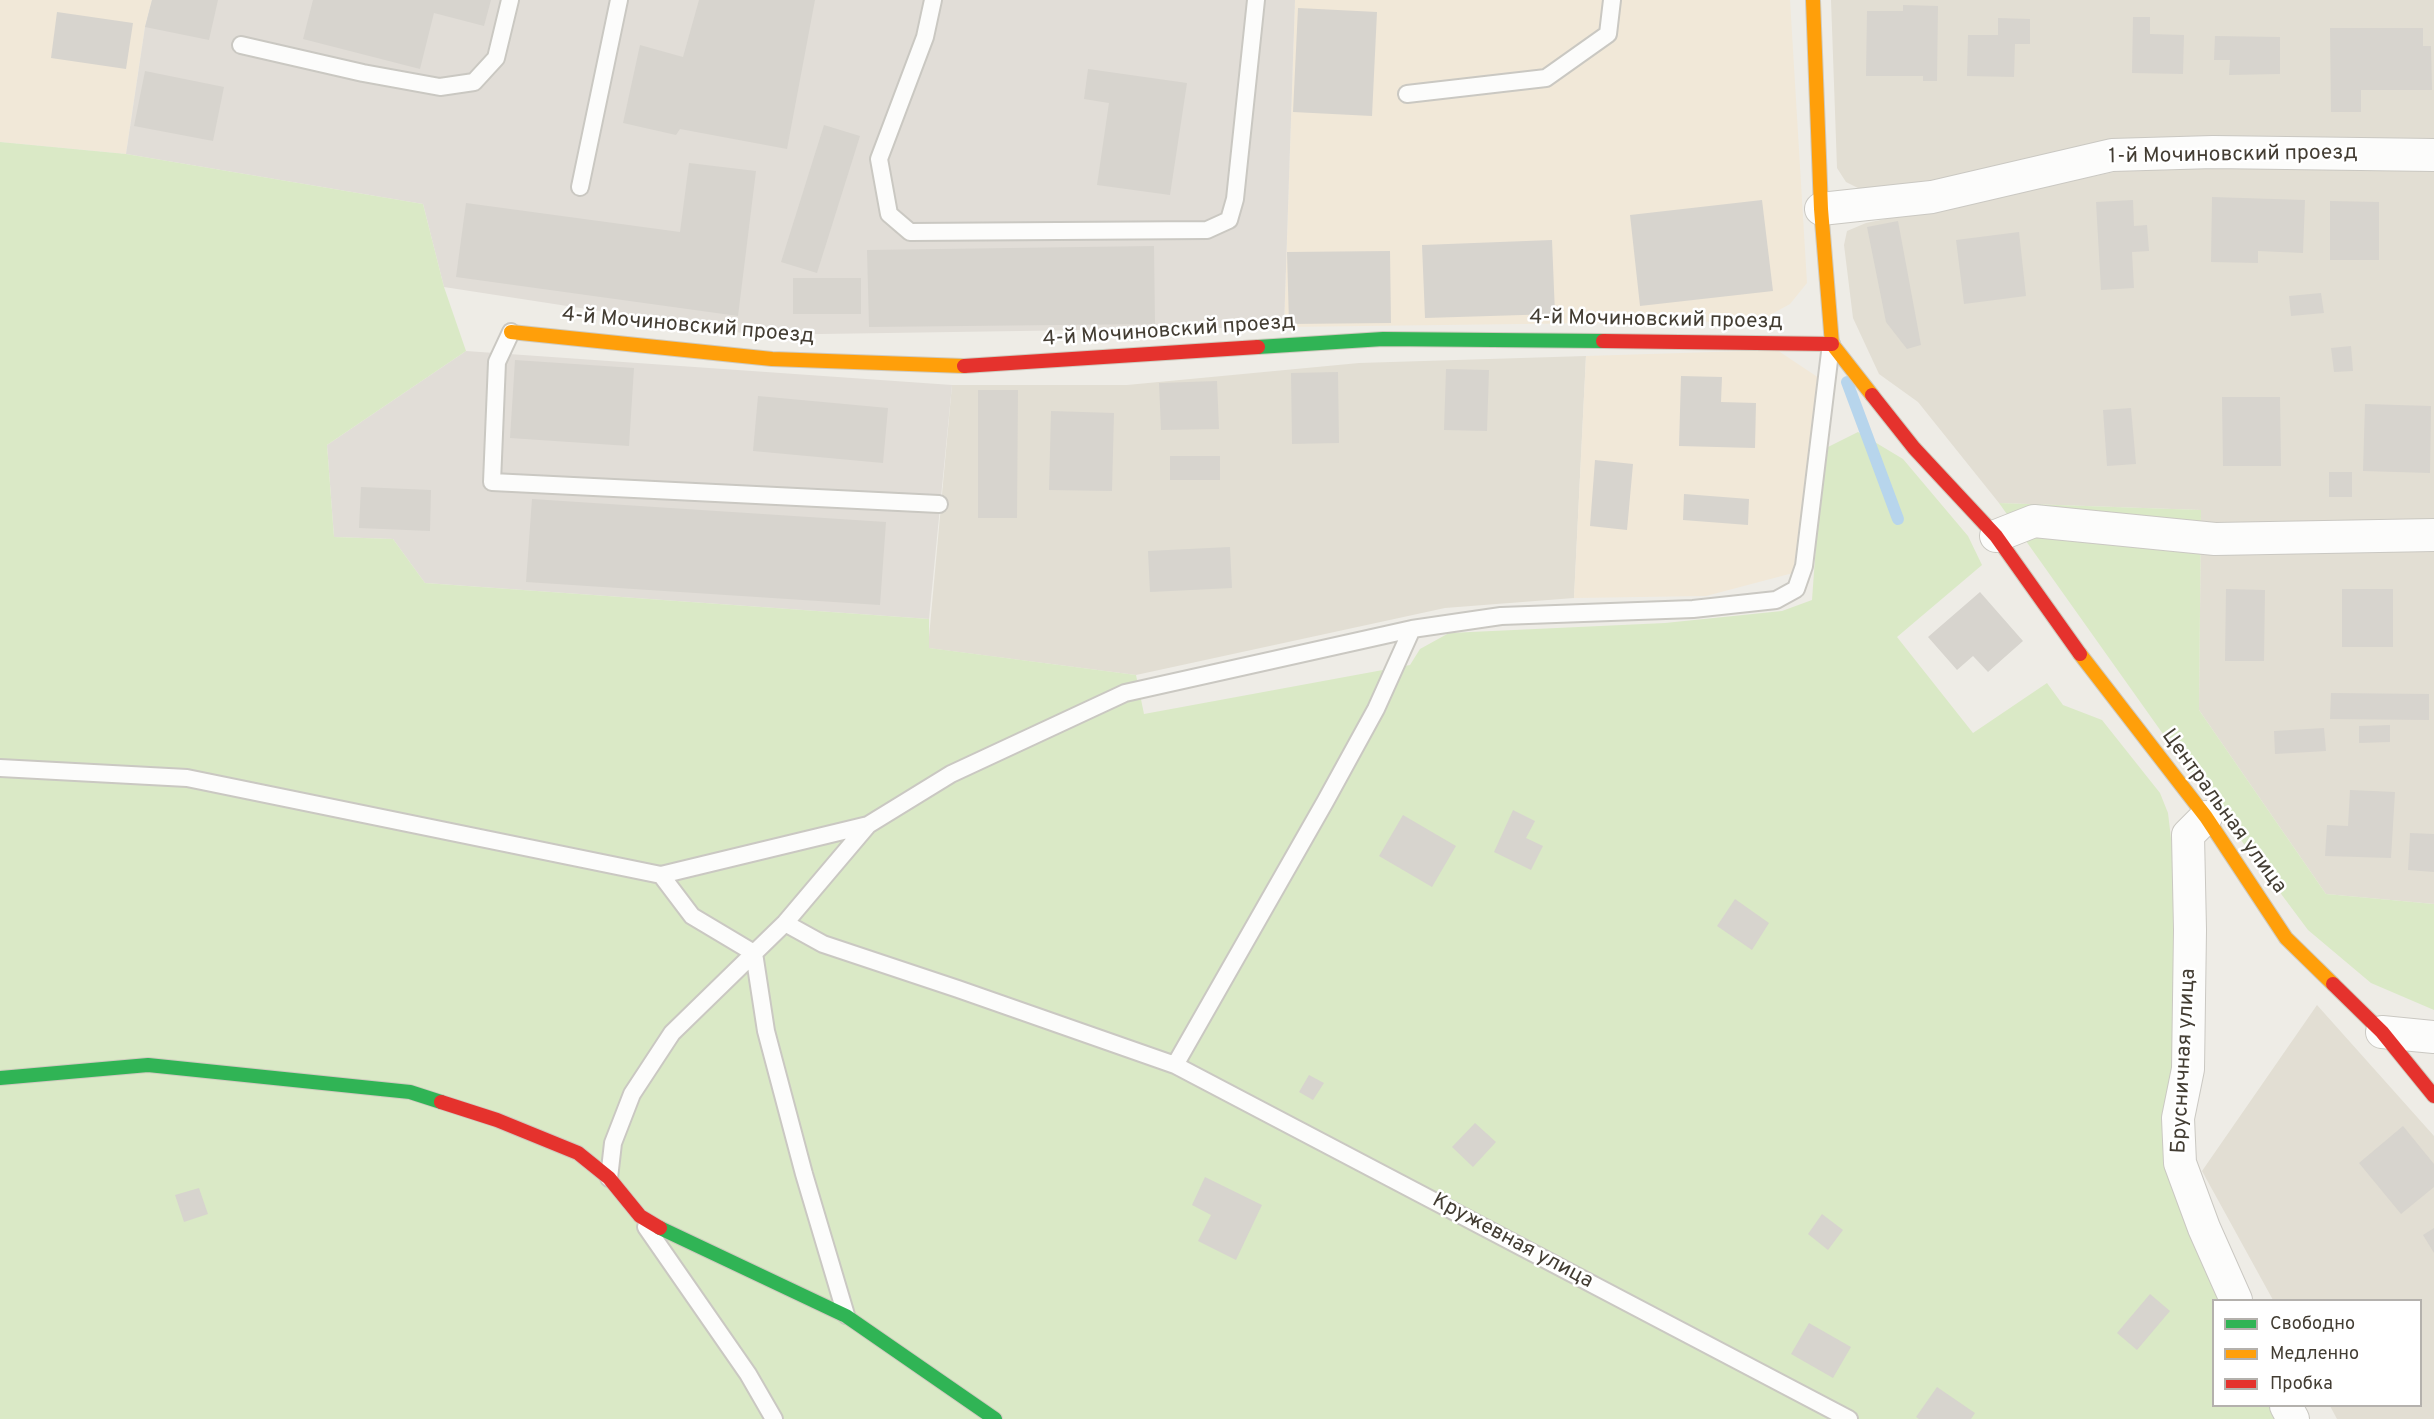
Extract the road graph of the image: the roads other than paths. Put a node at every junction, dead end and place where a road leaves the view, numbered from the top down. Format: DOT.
graph roads {
  1 [pos="510,0"];
  2 [pos="619,0"];
  3 [pos="933,0"];
  4 [pos="1256,0"];
  5 [pos="1612,0"];
  6 [pos="1813,0"];
  7 [pos="241,45"];
  8 [pos="1407,94"];
  9 [pos="2434,155"];
  10 [pos="580,187"];
  11 [pos="1821,209"];
  12 [pos="511,332"];
  13 [pos="1832,344"];
  14 [pos="939,504"];
  15 [pos="2434,535"];
  16 [pos="1996,536"];
  17 [pos="1412,629"];
  18 [pos="0,768"];
  19 [pos="2206,817"];
  20 [pos="868,825"];
  21 [pos="661,875"];
  22 [pos="785,923"];
  23 [pos="753,953"];
  24 [pos="2382,1032"];
  25 [pos="2434,1037"];
  26 [pos="1175,1065"];
  27 [pos="0,1078"];
  28 [pos="2434,1096"];
  29 [pos="609,1178"];
  30 [pos="640,1216"];
  31 [pos="2236,1299"];
  32 [pos="846,1316"];
  33 [pos="774,1419"];
  34 [pos="996,1419"];
  35 [pos="1849,1419"];
  1 -- 7 [label="lane"];
  2 -- 10 [label="lane"];
  3 -- 4 [label="lane"];
  5 -- 8 [label="lane"];
  6 -- 11 [label="street"];
  9 -- 11 [label="street, 1-й Мочиновский проезд"];
  11 -- 13 [label="street"];
  12 -- 13 [label="street, 4-й Мочиновский проезд"];
  12 -- 14 [label="lane"];
  13 -- 16 [label="street, Центральная улица"];
  13 -- 17 [label="lane"];
  15 -- 16 [label="street"];
  16 -- 19 [label="street, Центральная улица"];
  17 -- 20 [label="lane"];
  17 -- 26 [label="lane"];
  18 -- 21 [label="lane"];
  19 -- 24 [label="street, Центральная улица"];
  19 -- 31 [label="street, Брусничная улица"];
  20 -- 21 [label="lane"];
  20 -- 22 [label="lane"];
  21 -- 23 [label="lane"];
  22 -- 23 [label="lane"];
  22 -- 26 [label="lane, Кружевная улица"];
  23 -- 29 [label="lane"];
  23 -- 32 [label="lane"];
  24 -- 25 [label="street"];
  24 -- 28 [label="street, Центральная улица"];
  26 -- 35 [label="lane, Кружевная улица"];
  27 -- 29 [label="street"];
  29 -- 30 [label="street"];
  30 -- 32 [label="street"];
  30 -- 33 [label="lane"];
  32 -- 34 [label="street"];
}
